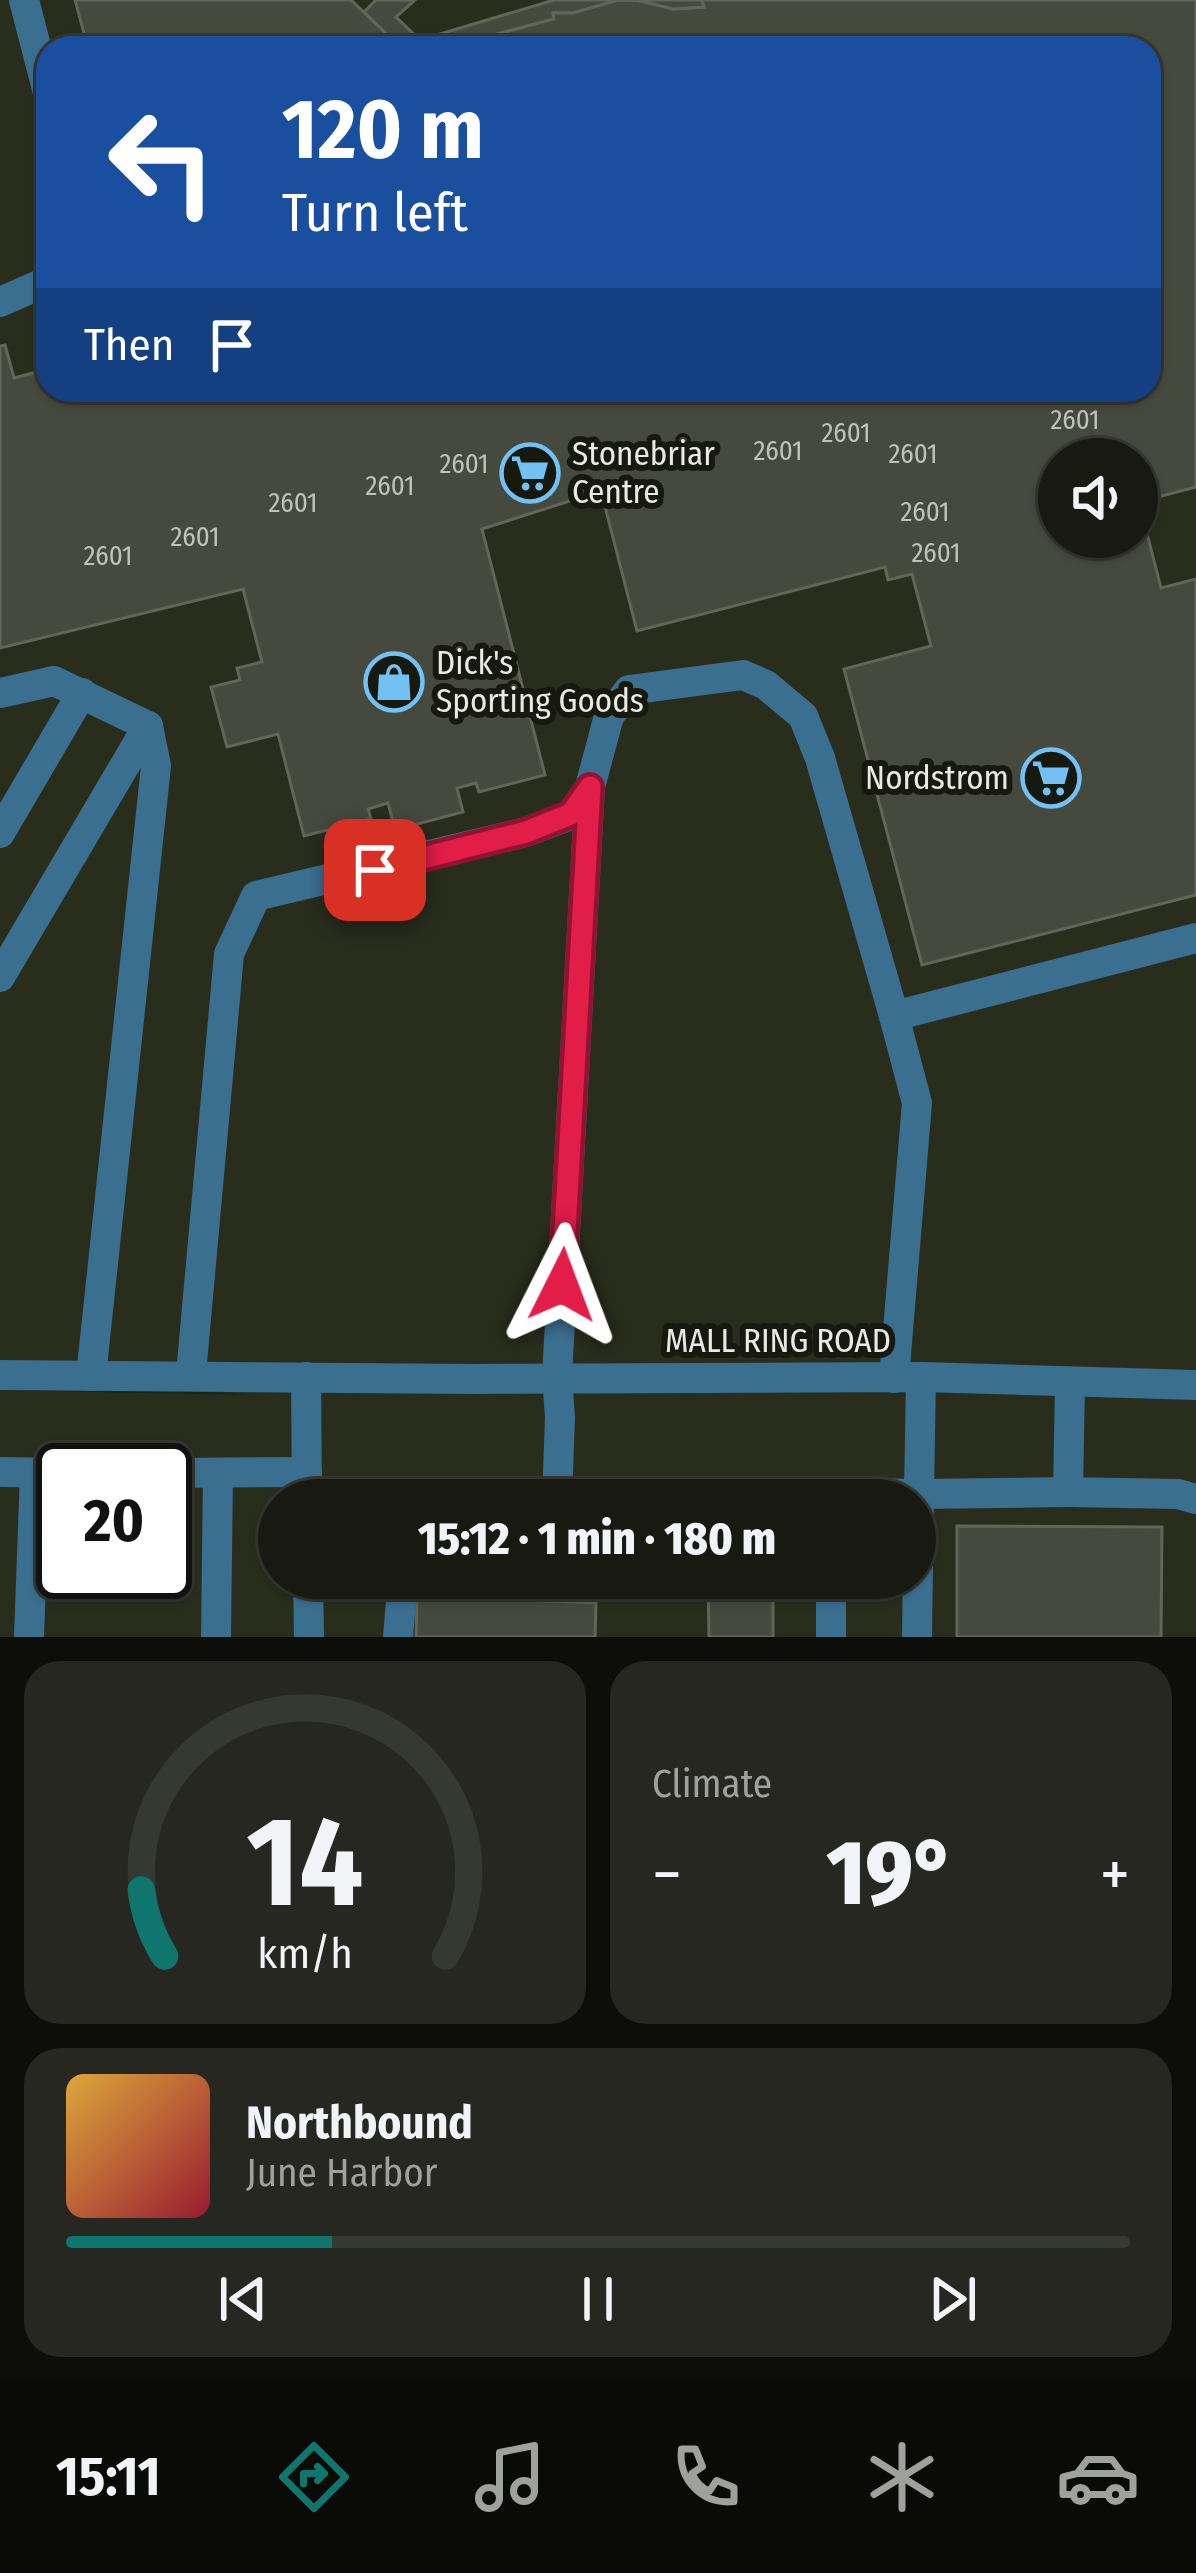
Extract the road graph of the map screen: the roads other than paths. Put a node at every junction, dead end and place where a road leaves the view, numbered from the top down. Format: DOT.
graph roads {
  1 [pos="24,0"];
  2 [pos="36,46"];
  3 [pos="36,287"];
  4 [pos="0,302"];
  5 [pos="0,693"];
  6 [pos="82,693"];
  7 [pos="148,726"];
  8 [pos="590,787"];
  9 [pos="0,833"];
  10 [pos="1196,938"];
  11 [pos="0,977"];
  12 [pos="893,1016"];
  13 [pos="190,1374"];
  14 [pos="0,1375"];
  15 [pos="91,1376"];
  16 [pos="557,1376"];
  17 [pos="306,1377"];
  18 [pos="908,1377"];
  19 [pos="1070,1384"];
  20 [pos="1196,1385"];
  21 [pos="0,1472"];
  22 [pos="36,1473"];
  23 [pos="192,1473"];
  24 [pos="218,1473"];
  25 [pos="259,1479"];
  26 [pos="307,1479"];
  27 [pos="557,1479"];
  28 [pos="918,1479"];
  29 [pos="1068,1492"];
  30 [pos="936,1494"];
  31 [pos="1196,1499"];
  32 [pos="36,1580"];
  33 [pos="308,1599"];
  34 [pos="402,1599"];
  35 [pos="831,1599"];
  36 [pos="918,1599"];
  37 [pos="29,1637"];
  38 [pos="216,1637"];
  39 [pos="309,1637"];
  40 [pos="398,1637"];
  41 [pos="831,1637"];
  42 [pos="917,1637"];
  1 -- 2 [label="street"];
  3 -- 4 [label="street"];
  5 -- 6 [label="street"];
  6 -- 7 [label="street"];
  6 -- 9 [label="street"];
  7 -- 11 [label="street"];
  7 -- 15 [label="street"];
  8 -- 12 [label="street"];
  8 -- 13 [label="street"];
  8 -- 16 [label="street"];
  10 -- 12 [label="street"];
  12 -- 18 [label="street"];
  13 -- 15 [label="street, MALL RING ROAD"];
  13 -- 17 [label="street, MALL RING ROAD"];
  14 -- 15 [label="street, MALL RING ROAD"];
  16 -- 17 [label="street, MALL RING ROAD"];
  16 -- 18 [label="street, MALL RING ROAD"];
  16 -- 27 [label="street"];
  17 -- 26 [label="street"];
  18 -- 19 [label="street, MALL RING ROAD"];
  18 -- 28 [label="street"];
  19 -- 20 [label="street, MALL RING ROAD"];
  19 -- 29 [label="street"];
  21 -- 22 [label="street"];
  23 -- 24 [label="street"];
  24 -- 25 [label="street"];
  24 -- 38 [label="street"];
  29 -- 30 [label="street"];
  29 -- 31 [label="street"];
  32 -- 37 [label="street"];
  33 -- 39 [label="street"];
  34 -- 40 [label="street"];
  35 -- 41 [label="street"];
  36 -- 42 [label="street"];
}
